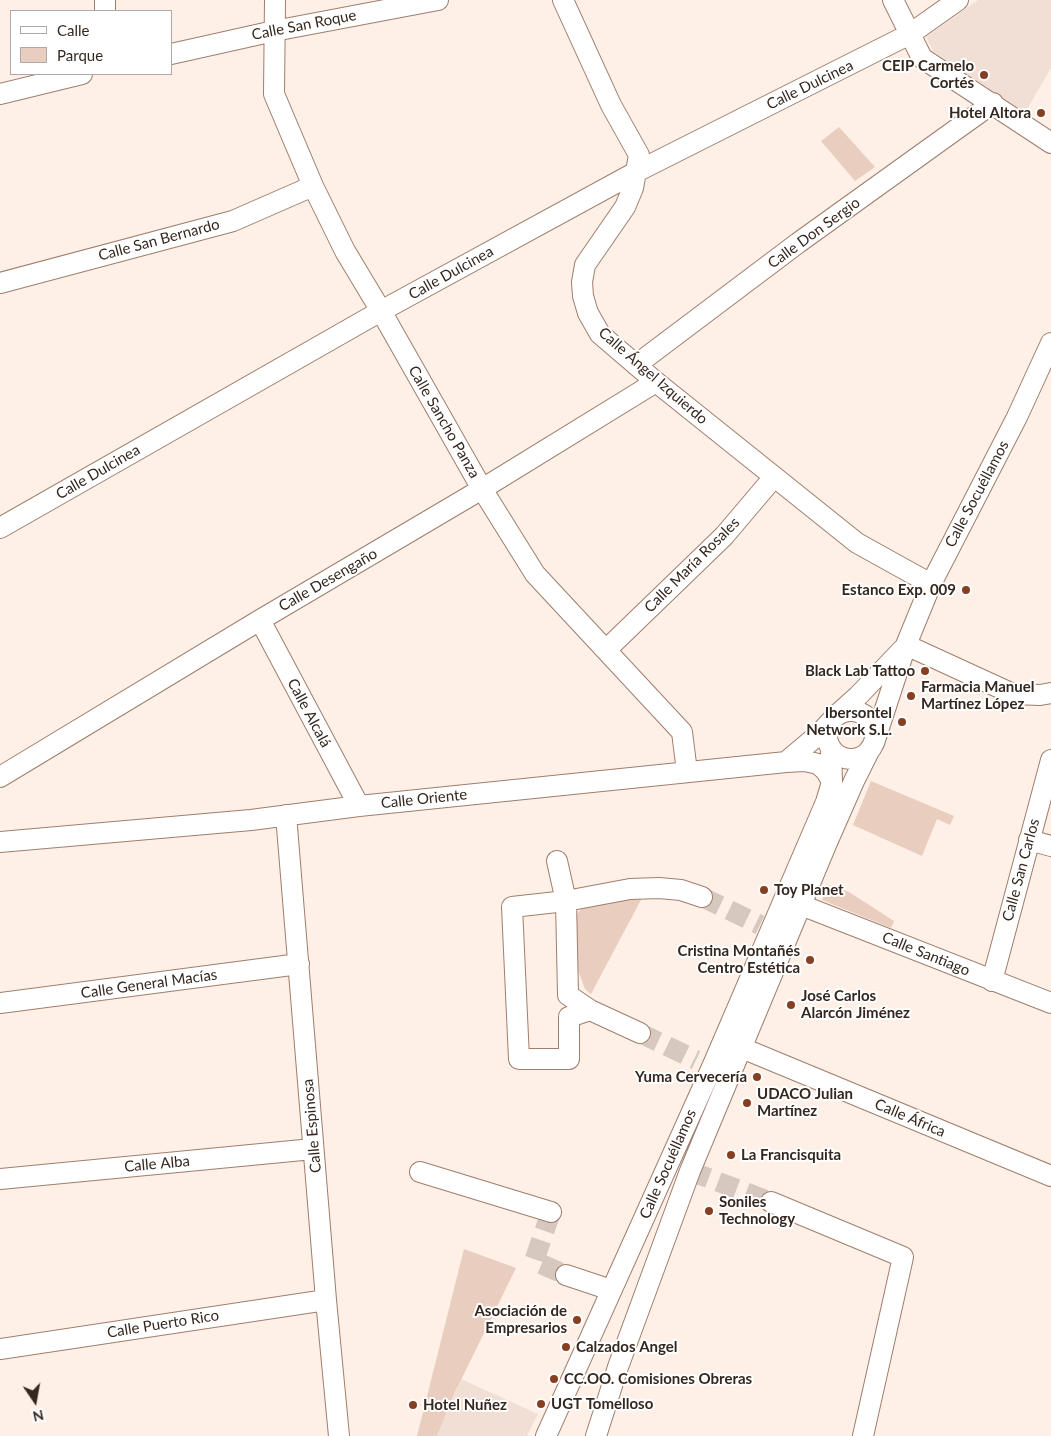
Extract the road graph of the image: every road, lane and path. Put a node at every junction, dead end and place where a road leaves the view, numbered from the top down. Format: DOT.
graph roads {
  1 [pos="275,0"];
  2 [pos="438,0"];
  3 [pos="563,0"];
  4 [pos="892,0"];
  5 [pos="958,0"];
  6 [pos="274,31"];
  7 [pos="910,34"];
  8 [pos="172,54"];
  9 [pos="78,75"];
  10 [pos="0,94"];
  11 [pos="993,104"];
  12 [pos="1051,143"];
  13 [pos="636,172"];
  14 [pos="314,186"];
  15 [pos="0,283"];
  16 [pos="381,311"];
  17 [pos="1051,343"];
  18 [pos="636,365"];
  19 [pos="656,382"];
  20 [pos="774,477"];
  21 [pos="482,489"];
  22 [pos="0,528"];
  23 [pos="931,584"];
  24 [pos="260,620"];
  25 [pos="906,645"];
  26 [pos="606,650"];
  27 [pos="1051,693"];
  28 [pos="835,717"];
  29 [pos="872,746"];
  30 [pos="831,749"];
  31 [pos="1051,760"];
  32 [pos="786,762"];
  33 [pos="687,772"];
  34 [pos="0,777"];
  35 [pos="832,782"];
  36 [pos="360,806"];
  37 [pos="286,815"];
  38 [pos="1029,840"];
  39 [pos="0,842"];
  40 [pos="1051,846"];
  41 [pos="558,860"];
  42 [pos="702,897"];
  43 [pos="566,901"];
  44 [pos="801,904"];
  45 [pos="298,964"];
  46 [pos="992,981"];
  47 [pos="1051,1002"];
  48 [pos="0,1003"];
  49 [pos="590,1010"];
  50 [pos="640,1034"];
  51 [pos="742,1048"];
  52 [pos="314,1149"];
  53 [pos="420,1172"];
  54 [pos="1051,1176"];
  55 [pos="0,1179"];
  56 [pos="771,1202"];
  57 [pos="551,1212"];
  58 [pos="566,1275"];
  59 [pos="612,1290"];
  60 [pos="326,1300"];
  61 [pos="0,1349"];
  62 [pos="339,1436"];
  63 [pos="546,1436"];
  64 [pos="596,1436"];
  65 [pos="863,1436"];
  1 -- 6 [label="street, Calle Sancho Panza"];
  2 -- 6 [label="street, Calle San Roque"];
  3 -- 13 [label="street, Calle Ángel Izquierdo"];
  4 -- 7 [label="street"];
  5 -- 7 [label="street, Calle Dulcinea"];
  6 -- 8 [label="street, Calle San Roque"];
  6 -- 14 [label="street, Calle Sancho Panza"];
  7 -- 11 [label="street"];
  7 -- 13 [label="street, Calle Dulcinea"];
  9 -- 10 [label="street"];
  11 -- 12 [label="street"];
  11 -- 18 [label="street, Calle Don Sergio"];
  13 -- 16 [label="street, Calle Dulcinea"];
  13 -- 18 [label="street, Calle Ángel Izquierdo"];
  14 -- 15 [label="street, Calle San Bernardo"];
  14 -- 16 [label="street, Calle Sancho Panza"];
  16 -- 21 [label="street, Calle Sancho Panza"];
  16 -- 22 [label="street, Calle Dulcinea"];
  17 -- 23 [label="street, Calle Socuéllamos"];
  18 -- 19 [label="street, Calle Ángel Izquierdo"];
  19 -- 20 [label="street, Calle Ángel Izquierdo"];
  19 -- 21 [label="street, Calle Desengaño"];
  20 -- 23 [label="street, Calle Ángel Izquierdo"];
  20 -- 26 [label="street, Calle María Rosales"];
  21 -- 24 [label="street, Calle Desengaño"];
  21 -- 26 [label="street, Calle Sancho Panza"];
  23 -- 25 [label="street, Calle Socuéllamos"];
  24 -- 34 [label="street, Calle Desengaño"];
  24 -- 36 [label="street, Calle Alcalá"];
  25 -- 27 [label="street"];
  25 -- 28 [label="street, Calle Socuéllamos"];
  25 -- 29 [label="street, Calle Socuéllamos"];
  26 -- 33 [label="street, Calle Sancho Panza"];
  28 -- 29 [label="street"];
  28 -- 30 [label="street"];
  28 -- 32 [label="street"];
  29 -- 30 [label="street"];
  29 -- 44 [label="street, Calle Socuéllamos"];
  30 -- 35 [label="street, Calle Socuéllamos"];
  31 -- 38 [label="street, Calle San Carlos"];
  32 -- 33 [label="street, Calle Oriente"];
  32 -- 35 [label="street, Calle Oriente"];
  33 -- 36 [label="street, Calle Oriente"];
  35 -- 59 [label="street, Calle Socuéllamos"];
  36 -- 37 [label="street, Calle Oriente"];
  37 -- 39 [label="street, Calle Oriente"];
  37 -- 45 [label="street, Calle Espinosa"];
  38 -- 40 [label="street"];
  38 -- 46 [label="street, Calle San Carlos"];
  41 -- 43 [label="street"];
  42 -- 43 [label="street"];
  43 -- 49 [label="street"];
  43 -- 49 [label="street"];
  44 -- 46 [label="street, Calle Santiago"];
  44 -- 51 [label="street, Calle Socuéllamos"];
  45 -- 48 [label="street, Calle General Macías"];
  45 -- 52 [label="street, Calle Espinosa"];
  46 -- 47 [label="street, Calle Santiago"];
  49 -- 50 [label="street"];
  51 -- 54 [label="street, Calle África"];
  51 -- 64 [label="street, Calle Socuéllamos"];
  52 -- 55 [label="street, Calle Alba"];
  52 -- 60 [label="street, Calle Espinosa"];
  53 -- 57 [label="street"];
  56 -- 65 [label="street"];
  58 -- 59 [label="street"];
  59 -- 63 [label="street, Calle Socuéllamos"];
  60 -- 61 [label="street, Calle Puerto Rico"];
  60 -- 62 [label="street, Calle Espinosa"];
}
